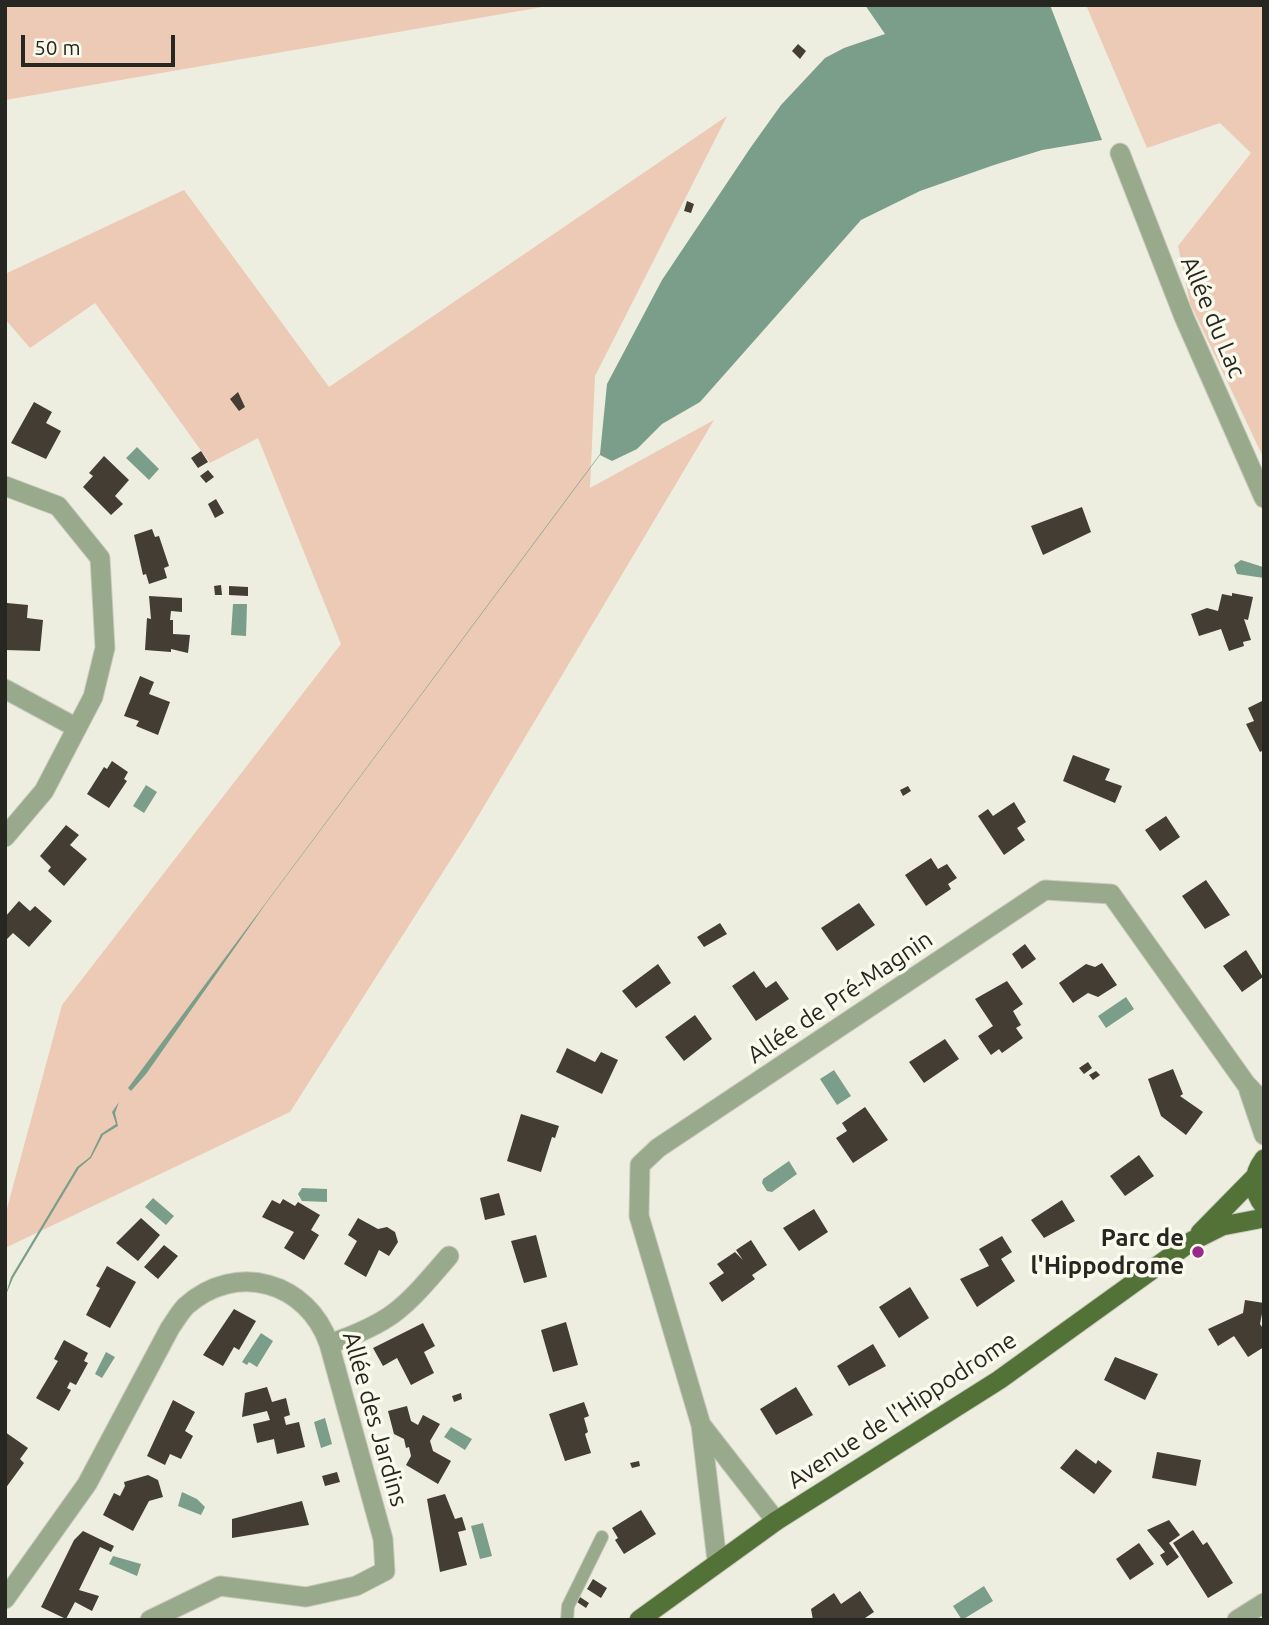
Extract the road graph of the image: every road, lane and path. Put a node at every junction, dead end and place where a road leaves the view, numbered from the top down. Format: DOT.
graph roads {
  1 [pos="1120,153"];
  2 [pos="5,486"];
  3 [pos="1264,498"];
  4 [pos="5,689"];
  5 [pos="77,728"];
  6 [pos="5,837"];
  7 [pos="1246,1084"];
  8 [pos="1264,1103"];
  9 [pos="1264,1135"];
  10 [pos="1259,1168"];
  11 [pos="1264,1206"];
  12 [pos="1264,1218"];
  13 [pos="1192,1241"];
  14 [pos="449,1256"];
  15 [pos="329,1344"];
  16 [pos="701,1425"];
  17 [pos="776,1521"];
  18 [pos="602,1536"];
  19 [pos="718,1561"];
  20 [pos="5,1599"];
  21 [pos="1264,1603"];
  22 [pos="150,1620"];
  23 [pos="567,1620"];
  24 [pos="639,1620"];
  25 [pos="1237,1620"];
  1 -- 3 [label="street, Allée du Lac"];
  2 -- 5 [label="street"];
  4 -- 5 [label="street"];
  5 -- 6 [label="street"];
  7 -- 8 [label="street, Allée de Pré-Magnin"];
  7 -- 9 [label="street, Allée de Pré-Magnin"];
  7 -- 16 [label="street, Allée de Pré-Magnin"];
  10 -- 11 [label="main road"];
  10 -- 13 [label="main road, Avenue de l'Hippodrome"];
  12 -- 13 [label="main road, Avenue de l'Hippodrome"];
  13 -- 17 [label="main road, Avenue de l'Hippodrome"];
  14 -- 15 [label="street"];
  15 -- 20 [label="street, Allée des Jardins"];
  15 -- 22 [label="street, Allée des Jardins"];
  16 -- 17 [label="street, Allée de Pré-Magnin"];
  16 -- 19 [label="street, Allée de Pré-Magnin"];
  17 -- 19 [label="main road, Avenue de l'Hippodrome"];
  18 -- 23 [label="lane"];
  19 -- 24 [label="main road, Avenue de l'Hippodrome"];
  21 -- 25 [label="street"];
}
